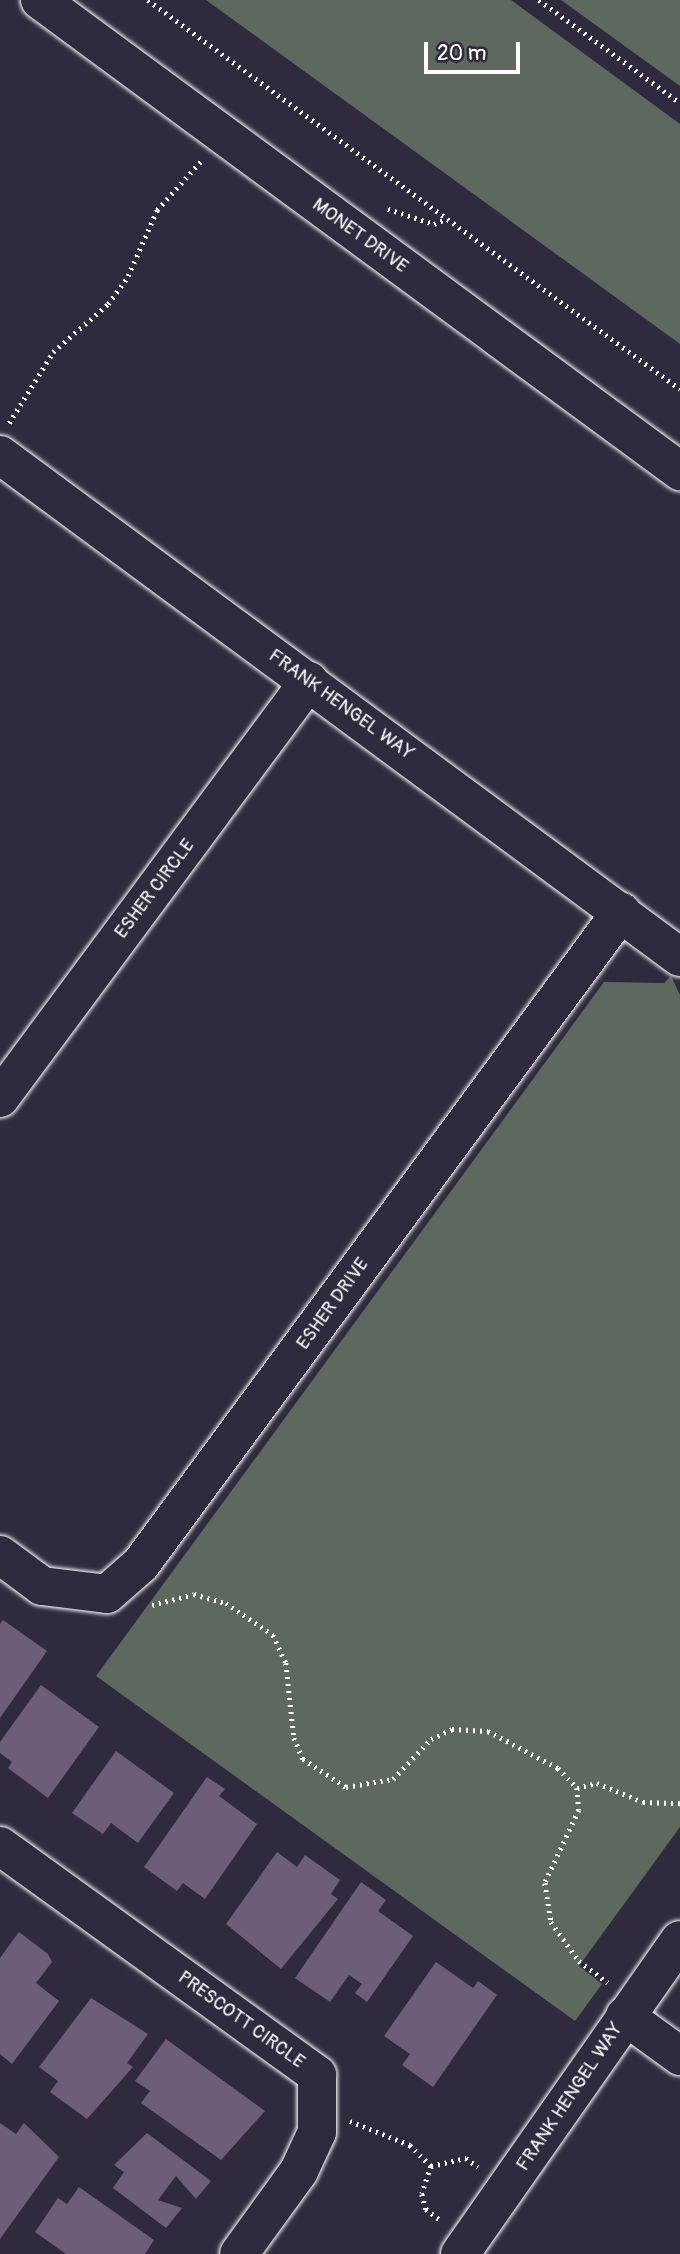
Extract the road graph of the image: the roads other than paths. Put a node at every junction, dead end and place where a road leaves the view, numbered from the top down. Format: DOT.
graph roads {
  1 [pos="40,0"];
  2 [pos="0,455"];
  3 [pos="680,471"];
  4 [pos="309,681"];
  5 [pos="621,912"];
  6 [pos="680,957"];
  7 [pos="0,1098"];
  8 [pos="0,1555"];
  9 [pos="0,1846"];
  10 [pos="680,1940"];
  11 [pos="625,2016"];
  12 [pos="680,2056"];
  13 [pos="465,2247"];
  14 [pos="239,2254"];
  1 -- 3 [label="street, MONET DRIVE"];
  2 -- 4 [label="street, FRANK HENGEL WAY"];
  4 -- 5 [label="street, FRANK HENGEL WAY"];
  4 -- 7 [label="street, ESHER CIRCLE"];
  5 -- 6 [label="street, FRANK HENGEL WAY"];
  5 -- 8 [label="street, ESHER DRIVE"];
  9 -- 14 [label="street, PRESCOTT CIRCLE"];
  10 -- 11 [label="street, FRANK HENGEL WAY"];
  11 -- 12 [label="street"];
  11 -- 13 [label="street, FRANK HENGEL WAY"];
}
